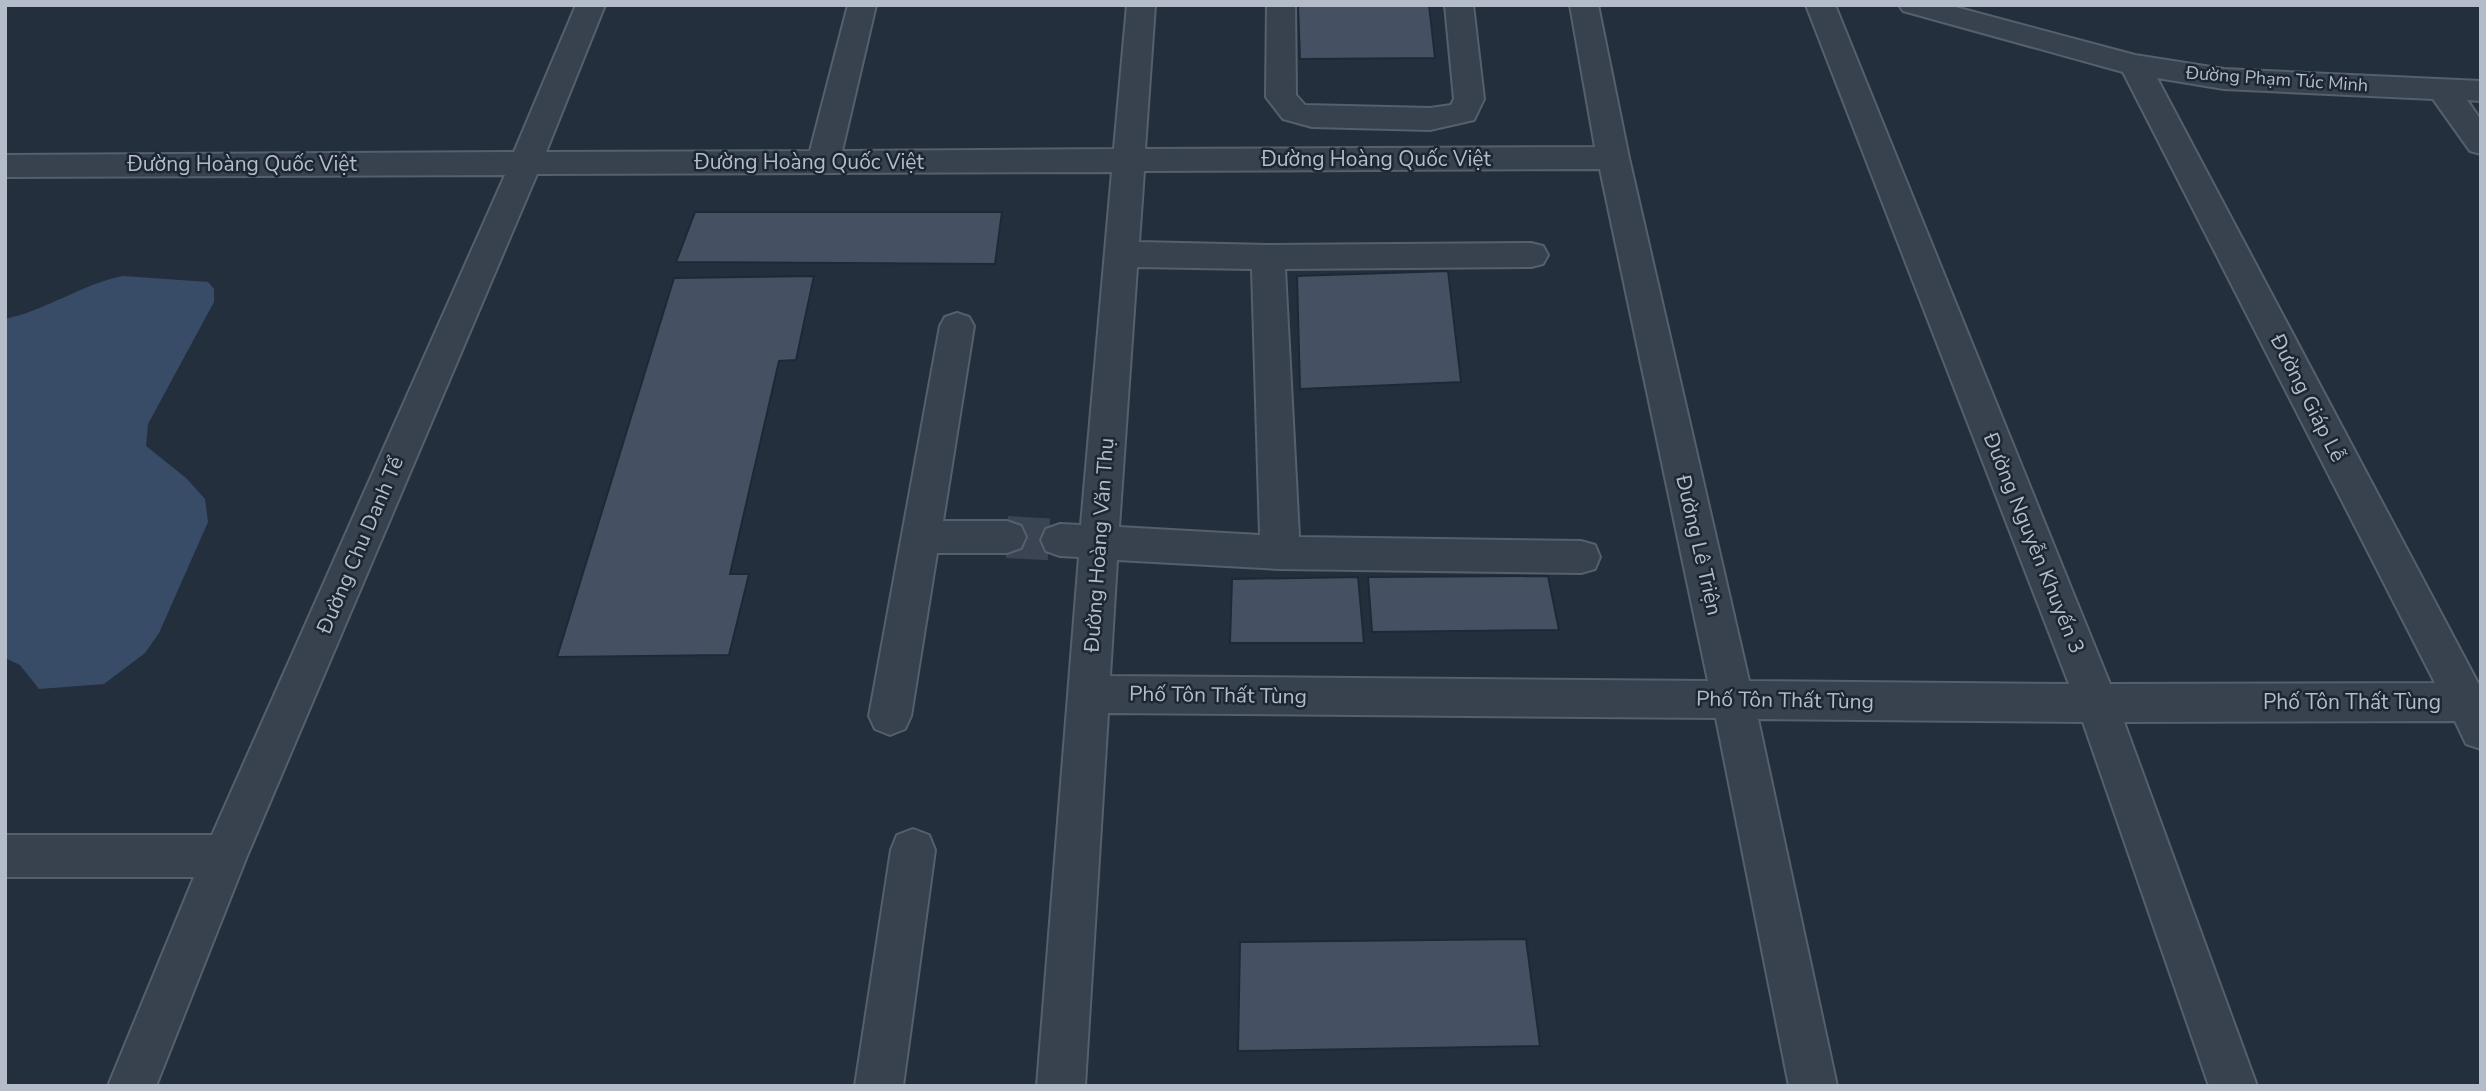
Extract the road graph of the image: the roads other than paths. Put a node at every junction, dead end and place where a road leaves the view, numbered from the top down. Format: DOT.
graph roads {
  1 [pos="591,5"];
  2 [pos="862,5"];
  3 [pos="1141,5"];
  4 [pos="1281,5"];
  5 [pos="1459,5"];
  6 [pos="1584,5"];
  7 [pos="1820,5"];
  8 [pos="1913,5"];
  9 [pos="2136,65"];
  10 [pos="2443,90"];
  11 [pos="2481,91"];
  12 [pos="2481,143"];
  13 [pos="1613,158"];
  14 [pos="1127,161"];
  15 [pos="526,162"];
  16 [pos="823,163"];
  17 [pos="5,166"];
  18 [pos="1120,254"];
  19 [pos="1531,255"];
  20 [pos="1268,257"];
  21 [pos="957,326"];
  22 [pos="920,537"];
  23 [pos="1007,537"];
  24 [pos="1060,540"];
  25 [pos="1098,542"];
  26 [pos="1280,553"];
  27 [pos="1581,557"];
  28 [pos="1089,694"];
  29 [pos="1733,700"];
  30 [pos="2097,703"];
  31 [pos="2476,711"];
  32 [pos="890,716"];
  33 [pos="913,850"];
  34 [pos="5,856"];
  35 [pos="225,856"];
  36 [pos="132,1086"];
  37 [pos="879,1086"];
  38 [pos="1061,1086"];
  39 [pos="1813,1086"];
  40 [pos="2234,1086"];
  1 -- 15 [label="street, Đường Chu Danh Tể"];
  2 -- 16 [label="street"];
  3 -- 14 [label="street, Đường Hoàng Văn Thụ"];
  4 -- 5 [label="street"];
  6 -- 13 [label="street, Đường Lê Triện"];
  7 -- 30 [label="street, Đường Nguyễn Khuyến 3"];
  8 -- 9 [label="street, Đường Phạm Túc Minh"];
  9 -- 10 [label="street, Đường Phạm Túc Minh"];
  9 -- 31 [label="street, Đường Giáp Lễ"];
  10 -- 11 [label="street, Đường Phạm Túc Minh"];
  10 -- 12 [label="street"];
  13 -- 14 [label="street, Đường Hoàng Quốc Việt"];
  13 -- 29 [label="street, Đường Lê Triện"];
  14 -- 16 [label="street, Đường Hoàng Quốc Việt"];
  14 -- 18 [label="street, Đường Hoàng Văn Thụ"];
  15 -- 16 [label="street, Đường Hoàng Quốc Việt"];
  15 -- 17 [label="street, Đường Hoàng Quốc Việt"];
  15 -- 35 [label="street, Đường Chu Danh Tể"];
  18 -- 20 [label="street"];
  18 -- 25 [label="street, Đường Hoàng Văn Thụ"];
  19 -- 20 [label="street"];
  20 -- 26 [label="street"];
  21 -- 22 [label="street"];
  22 -- 23 [label="street"];
  22 -- 32 [label="street"];
  24 -- 25 [label="street"];
  25 -- 26 [label="street"];
  25 -- 28 [label="street, Đường Hoàng Văn Thụ"];
  26 -- 27 [label="street"];
  28 -- 29 [label="street, Phố Tôn Thất Tùng"];
  28 -- 38 [label="street, Đường Hoàng Văn Thụ"];
  29 -- 30 [label="street, Phố Tôn Thất Tùng"];
  29 -- 39 [label="street, Đường Lê Triện"];
  30 -- 31 [label="street, Phố Tôn Thất Tùng"];
  30 -- 40 [label="street, Đường Nguyễn Khuyến 3"];
  33 -- 37 [label="street"];
  34 -- 35 [label="street"];
  35 -- 36 [label="street, Đường Chu Danh Tể"];
}
